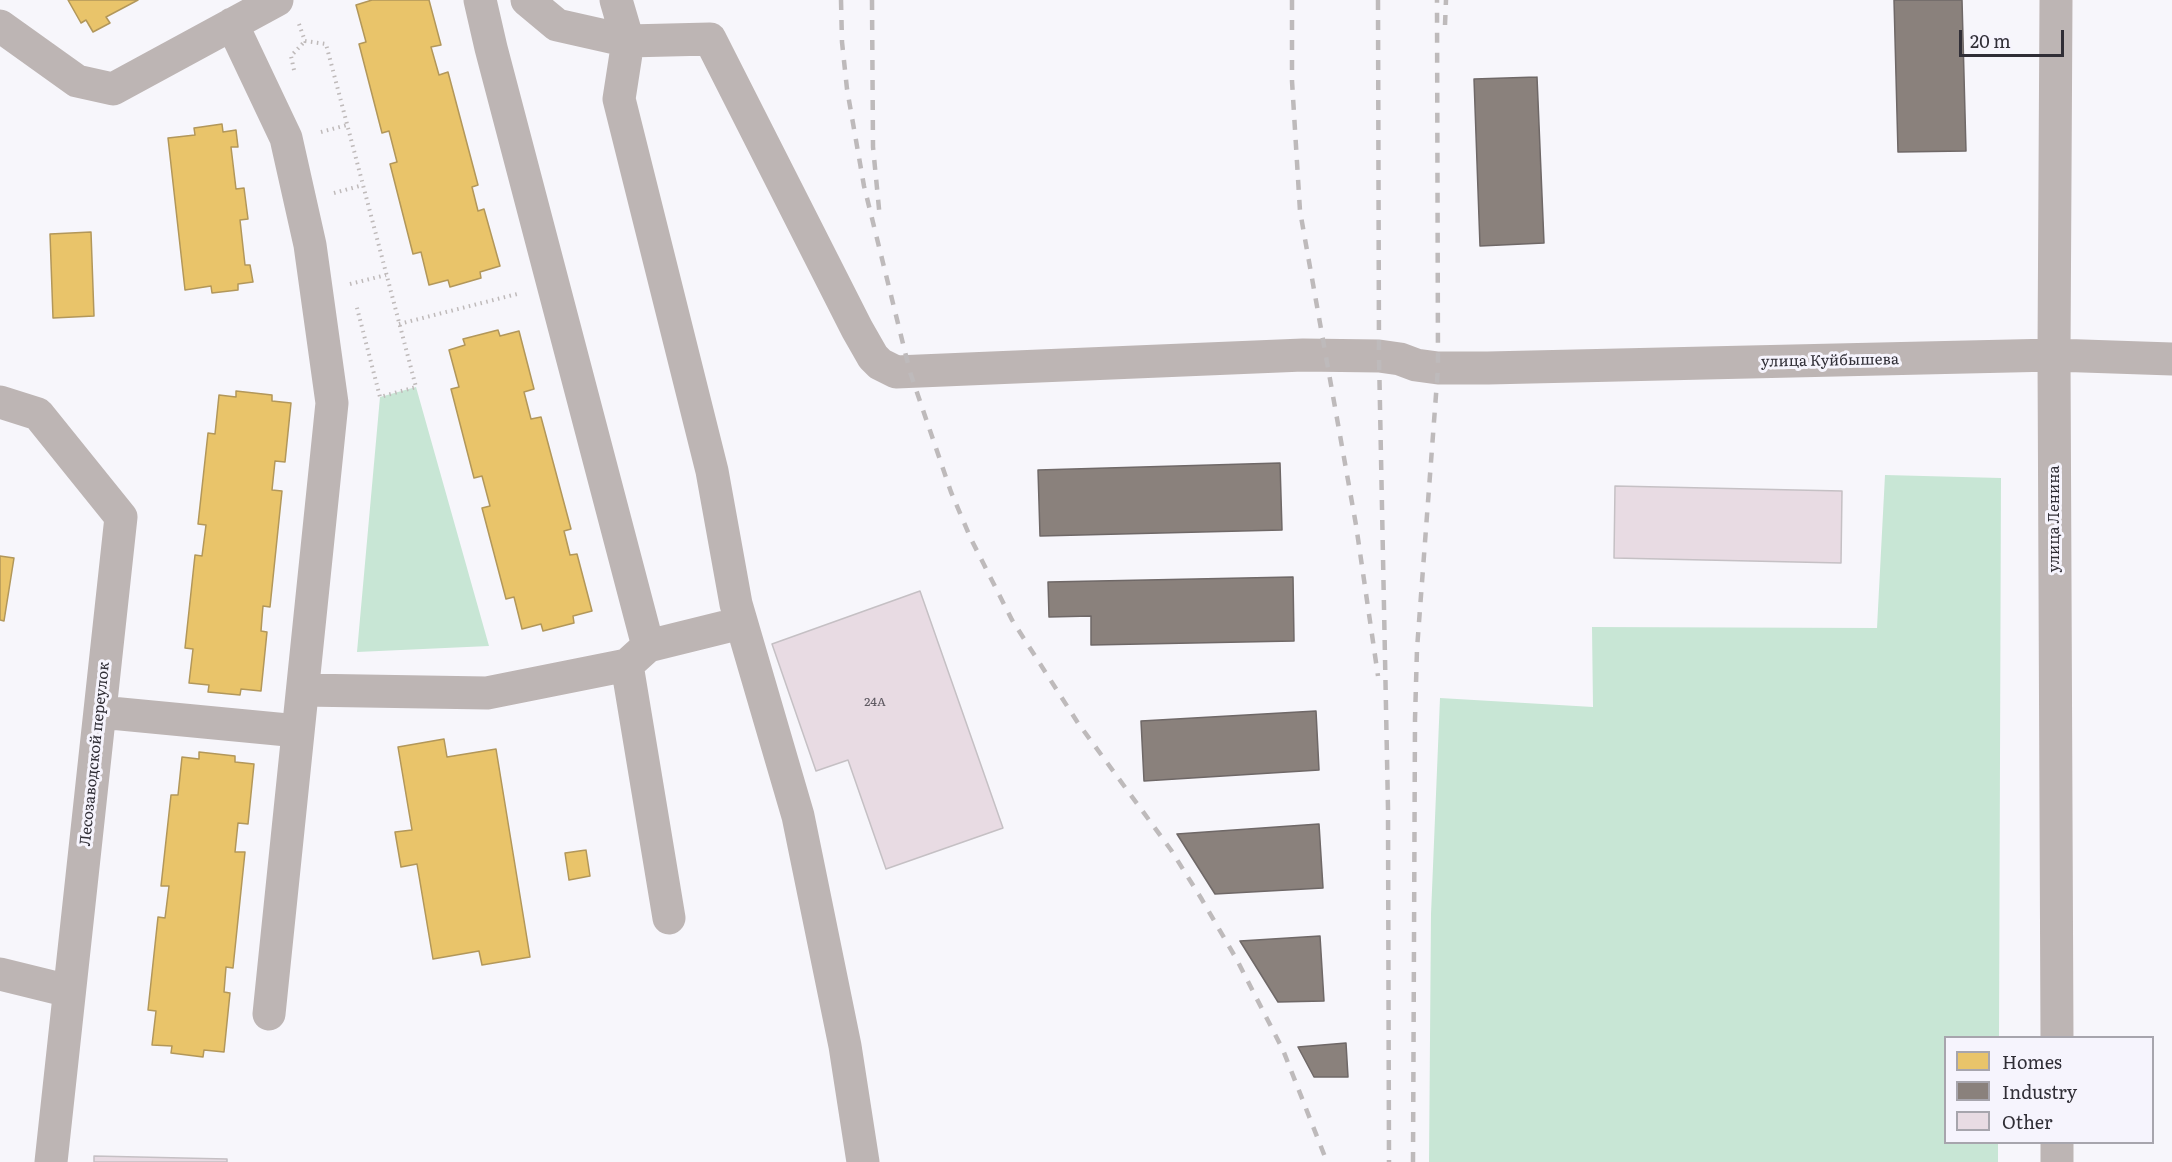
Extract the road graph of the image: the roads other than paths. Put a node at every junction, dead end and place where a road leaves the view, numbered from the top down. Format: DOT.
graph roads {
  1 [pos="480,0"];
  2 [pos="526,0"];
  3 [pos="616,0"];
  4 [pos="2056,0"];
  5 [pos="288,11"];
  6 [pos="232,24"];
  7 [pos="0,26"];
  8 [pos="628,41"];
  9 [pos="2054,355"];
  10 [pos="2172,358"];
  11 [pos="0,402"];
  12 [pos="741,623"];
  13 [pos="638,655"];
  14 [pos="303,690"];
  15 [pos="100,712"];
  16 [pos="298,731"];
  17 [pos="669,918"];
  18 [pos="0,974"];
  19 [pos="69,992"];
  20 [pos="269,1014"];
  21 [pos="2057,1036"];
  22 [pos="2057,1144"];
  23 [pos="51,1162"];
  24 [pos="863,1162"];
  25 [pos="2057,1162"];
  1 -- 13 [label="street"];
  2 -- 8 [label="street"];
  3 -- 8 [label="street"];
  4 -- 9 [label="street, улица Ленина"];
  5 -- 6 [label="street"];
  6 -- 7 [label="street"];
  6 -- 14 [label="street"];
  8 -- 9 [label="street, улица Куйбышева"];
  8 -- 12 [label="street"];
  9 -- 10 [label="street, улица Куйбышева"];
  9 -- 21 [label="street, улица Ленина"];
  11 -- 15 [label="street, Лесозаводской переулок"];
  12 -- 13 [label="street"];
  12 -- 24 [label="street"];
  13 -- 14 [label="street"];
  13 -- 17 [label="street"];
  14 -- 16 [label="street"];
  15 -- 16 [label="street"];
  15 -- 19 [label="street, Лесозаводской переулок"];
  16 -- 20 [label="street"];
  18 -- 19 [label="street"];
  19 -- 23 [label="street, Лесозаводской переулок"];
  22 -- 25 [label="street"];
}
